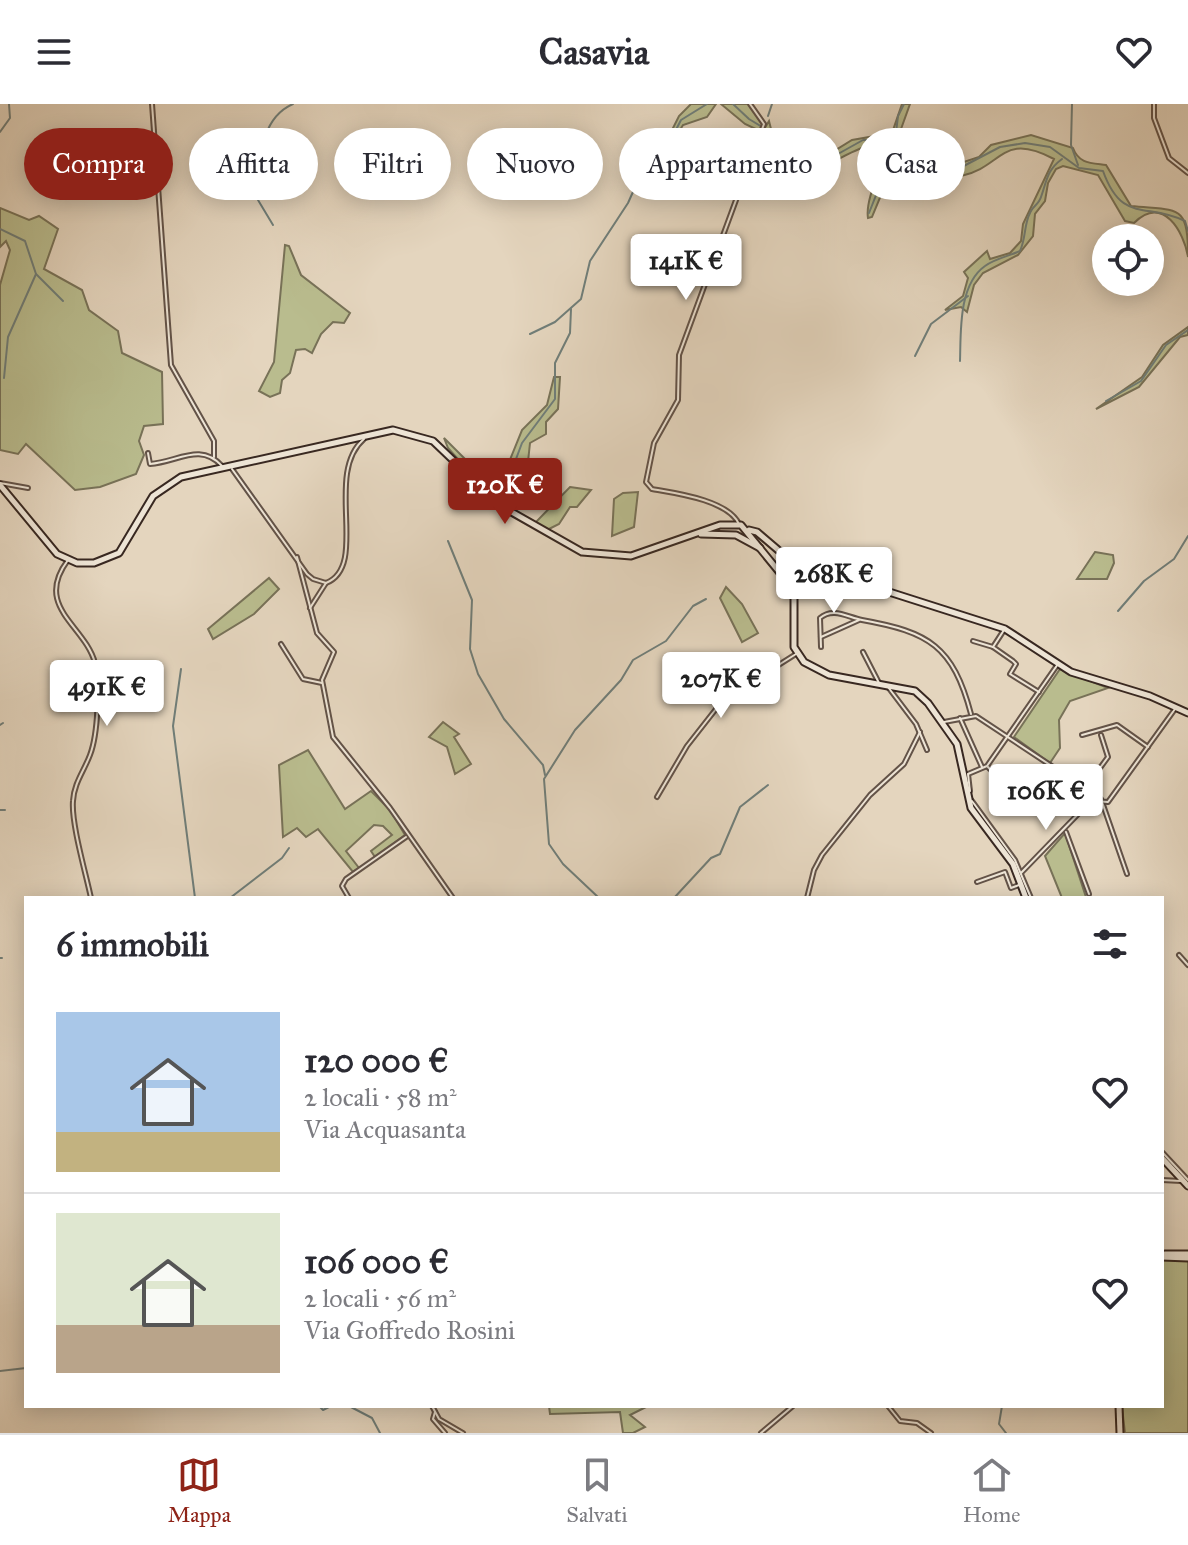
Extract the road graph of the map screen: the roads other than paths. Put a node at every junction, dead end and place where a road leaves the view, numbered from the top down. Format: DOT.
graph roads {
  1 [pos="152,104"];
  2 [pos="750,104"];
  3 [pos="1154,104"];
  4 [pos="1188,173"];
  5 [pos="371,433"];
  6 [pos="356,436"];
  7 [pos="345,439"];
  8 [pos="355,446"];
  9 [pos="148,453"];
  10 [pos="214,457"];
  11 [pos="226,466"];
  12 [pos="0,484"];
  13 [pos="28,488"];
  14 [pos="742,526"];
  15 [pos="699,534"];
  16 [pos="737,535"];
  17 [pos="764,551"];
  18 [pos="297,557"];
  19 [pos="68,560"];
  20 [pos="326,583"];
  21 [pos="309,609"];
  22 [pos="860,620"];
  23 [pos="1005,629"];
  24 [pos="819,638"];
  25 [pos="973,641"];
  26 [pos="281,644"];
  27 [pos="821,647"];
  28 [pos="993,647"];
  29 [pos="863,652"];
  30 [pos="796,654"];
  31 [pos="1058,664"];
  32 [pos="322,683"];
  33 [pos="883,685"];
  34 [pos="1039,692"];
  35 [pos="1176,708"];
  36 [pos="1188,713"];
  37 [pos="971,714"];
  38 [pos="959,717"];
  39 [pos="943,723"];
  40 [pos="920,732"];
  41 [pos="1082,735"];
  42 [pos="1101,735"];
  43 [pos="1008,737"];
  44 [pos="1148,747"];
  45 [pos="927,750"];
  46 [pos="985,767"];
  47 [pos="1070,779"];
  48 [pos="1010,791"];
  49 [pos="1094,796"];
  50 [pos="657,797"];
  51 [pos="1112,797"];
  52 [pos="1094,801"];
  53 [pos="1103,802"];
  54 [pos="1086,806"];
  55 [pos="1106,815"];
  56 [pos="1065,830"];
  57 [pos="408,836"];
  58 [pos="1021,873"];
  59 [pos="1127,874"];
  60 [pos="977,882"];
  61 [pos="1021,884"];
  62 [pos="1089,894"];
  63 [pos="91,896"];
  64 [pos="348,896"];
  65 [pos="452,896"];
  66 [pos="808,896"];
  67 [pos="1028,896"];
  68 [pos="1028,896"];
  69 [pos="1179,955"];
  70 [pos="1188,965"];
  71 [pos="1164,1157"];
  72 [pos="1185,1179"];
  73 [pos="1164,1180"];
  74 [pos="1188,1186"];
  75 [pos="1164,1256"];
  76 [pos="1188,1256"];
  77 [pos="433,1408"];
  78 [pos="791,1408"];
  79 [pos="890,1408"];
  80 [pos="1119,1408"];
  81 [pos="435,1412"];
  82 [pos="445,1433"];
  83 [pos="463,1433"];
  84 [pos="761,1433"];
  85 [pos="931,1433"];
  86 [pos="1120,1433"];
  1 -- 10 [label="street"];
  2 -- 14 [label="street"];
  3 -- 4 [label="street"];
  5 -- 6 [label="main road"];
  5 -- 8 [label="street"];
  5 -- 15 [label="main road"];
  6 -- 7 [label="main road"];
  6 -- 8 [label="street"];
  7 -- 8 [label="street"];
  7 -- 11 [label="main road"];
  8 -- 20 [label="street"];
  9 -- 10 [label="street"];
  10 -- 11 [label="street"];
  11 -- 18 [label="street"];
  11 -- 19 [label="main road"];
  12 -- 13 [label="street"];
  12 -- 19 [label="main road"];
  14 -- 15 [label="main road"];
  14 -- 16 [label="main road"];
  14 -- 17 [label="main road"];
  14 -- 23 [label="main road"];
  15 -- 16 [label="main road"];
  16 -- 17 [label="main road"];
  17 -- 30 [label="main road"];
  18 -- 20 [label="street"];
  18 -- 21 [label="street"];
  19 -- 63 [label="street"];
  20 -- 21 [label="street"];
  21 -- 32 [label="street"];
  22 -- 24 [label="street"];
  22 -- 24 [label="street"];
  22 -- 37 [label="street"];
  23 -- 28 [label="street"];
  23 -- 31 [label="main road"];
  24 -- 27 [label="street"];
  25 -- 28 [label="street"];
  26 -- 32 [label="street"];
  28 -- 34 [label="street"];
  29 -- 33 [label="street"];
  30 -- 33 [label="main road"];
  30 -- 50 [label="street"];
  31 -- 34 [label="street"];
  31 -- 35 [label="main road"];
  32 -- 57 [label="street"];
  33 -- 39 [label="main road"];
  33 -- 40 [label="street"];
  34 -- 43 [label="street"];
  35 -- 36 [label="main road"];
  35 -- 44 [label="street"];
  37 -- 38 [label="street"];
  37 -- 43 [label="street"];
  38 -- 39 [label="street"];
  38 -- 46 [label="street"];
  39 -- 61 [label="main road"];
  40 -- 45 [label="street"];
  40 -- 66 [label="street"];
  41 -- 44 [label="street"];
  42 -- 47 [label="street"];
  43 -- 46 [label="street"];
  43 -- 47 [label="street"];
  44 -- 51 [label="street"];
  46 -- 48 [label="street"];
  46 -- 58 [label="street"];
  47 -- 49 [label="street"];
  49 -- 52 [label="street"];
  49 -- 53 [label="street"];
  49 -- 54 [label="street"];
  51 -- 53 [label="street"];
  51 -- 53 [label="street"];
  52 -- 53 [label="street"];
  52 -- 54 [label="street"];
  53 -- 55 [label="street"];
  53 -- 55 [label="street"];
  54 -- 56 [label="street"];
  55 -- 59 [label="street"];
  56 -- 58 [label="street"];
  56 -- 62 [label="street"];
  57 -- 64 [label="street"];
  57 -- 65 [label="street"];
  58 -- 68 [label="street"];
  60 -- 61 [label="street"];
  61 -- 67 [label="main road"];
  69 -- 70 [label="street"];
  71 -- 72 [label="main road"];
  72 -- 73 [label="street"];
  72 -- 74 [label="main road"];
  75 -- 76 [label="main road"];
  77 -- 81 [label="street"];
  78 -- 84 [label="street"];
  79 -- 85 [label="street"];
  80 -- 86 [label="main road"];
  81 -- 82 [label="street"];
  81 -- 83 [label="street"];
}
